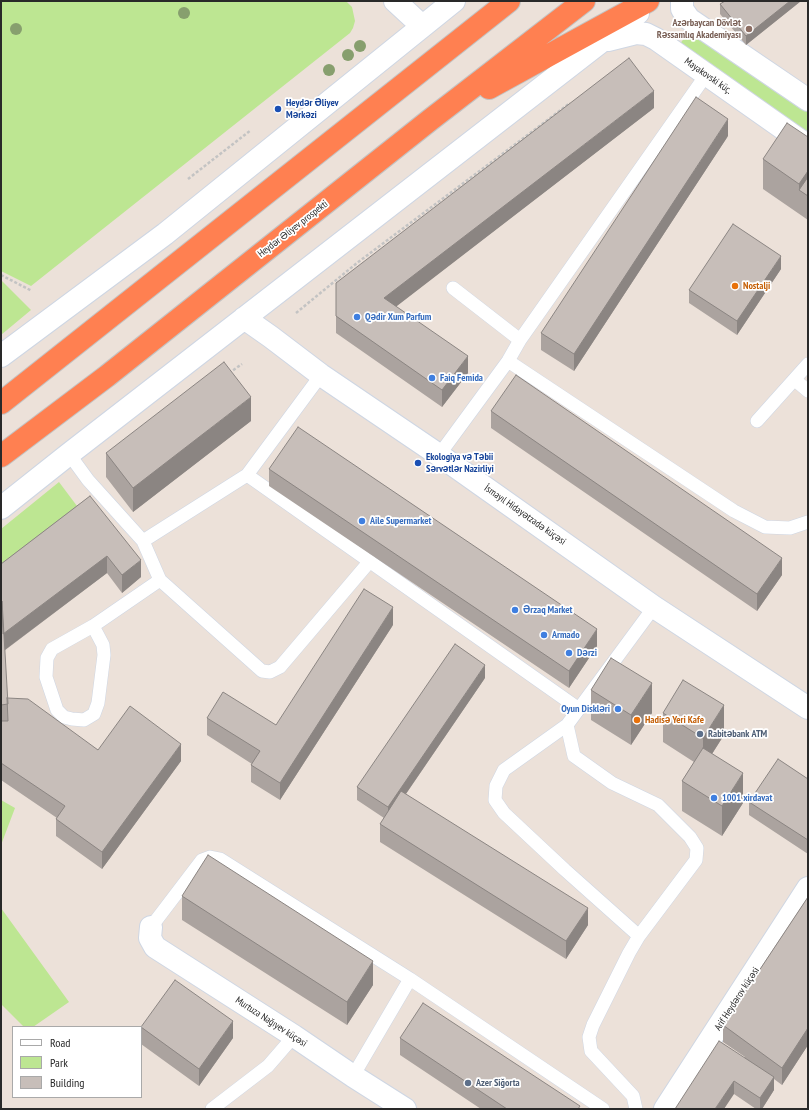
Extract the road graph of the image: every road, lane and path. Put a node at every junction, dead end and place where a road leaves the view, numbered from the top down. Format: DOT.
graph roads {
  1 [pos="395,1"];
  2 [pos="454,1"];
  3 [pos="509,1"];
  4 [pos="584,1"];
  5 [pos="648,1"];
  6 [pos="654,1"];
  7 [pos="682,1"];
  8 [pos="422,26"];
  9 [pos="601,42"];
  10 [pos="706,75"];
  11 [pos="808,100"];
  12 [pos="573,101"];
  13 [pos="430,120"];
  14 [pos="251,130"];
  15 [pos="808,146"];
  16 [pos="188,179"];
  17 [pos="1,275"];
  18 [pos="453,288"];
  19 [pos="32,291"];
  20 [pos="296,314"];
  21 [pos="244,318"];
  22 [pos="520,340"];
  23 [pos="1,356"];
  24 [pos="508,360"];
  25 [pos="242,364"];
  26 [pos="808,364"];
  27 [pos="321,375"];
  28 [pos="223,378"];
  29 [pos="795,380"];
  30 [pos="808,392"];
  31 [pos="1,403"];
  32 [pos="757,420"];
  33 [pos="68,454"];
  34 [pos="439,455"];
  35 [pos="1,456"];
  36 [pos="246,475"];
  37 [pos="1,508"];
  38 [pos="808,522"];
  39 [pos="143,541"];
  40 [pos="370,561"];
  41 [pos="160,580"];
  42 [pos="654,607"];
  43 [pos="93,626"];
  44 [pos="808,708"];
  45 [pos="579,709"];
  46 [pos="567,725"];
  47 [pos="808,888"];
  48 [pos="152,927"];
  49 [pos="639,936"];
  50 [pos="410,980"];
  51 [pos="294,1036"];
  52 [pos="352,1076"];
  53 [pos="382,1103"];
  54 [pos="212,1109"];
  55 [pos="405,1109"];
  56 [pos="603,1109"];
  57 [pos="636,1109"];
  58 [pos="665,1109"];
  1 -- 8 [label="street"];
  2 -- 8 [label="street"];
  3 -- 31 [label="highway"];
  4 -- 13 [label="highway, Heydər Əliyev prospekti"];
  5 -- 13 [label="highway"];
  6 -- 9 [label="street"];
  7 -- 11 [label="street"];
  8 -- 23 [label="street"];
  9 -- 10 [label="street, Mayakovski küç."];
  9 -- 21 [label="street"];
  10 -- 15 [label="street, Mayakovski küç."];
  10 -- 22 [label="lane"];
  12 -- 20 [label="path"];
  13 -- 35 [label="highway, Heydər Əliyev prospekti"];
  14 -- 16 [label="path"];
  17 -- 19 [label="path"];
  18 -- 22 [label="lane"];
  21 -- 27 [label="street, İsmayıl Hidayətzadə küçəsi"];
  21 -- 33 [label="street"];
  22 -- 24 [label="lane"];
  24 -- 34 [label="lane"];
  24 -- 38 [label="lane"];
  25 -- 28 [label="path"];
  26 -- 29 [label="lane"];
  27 -- 34 [label="street, İsmayıl Hidayətzadə küçəsi"];
  27 -- 36 [label="lane"];
  29 -- 30 [label="lane"];
  29 -- 32 [label="lane"];
  33 -- 37 [label="street"];
  33 -- 39 [label="lane"];
  34 -- 42 [label="street, İsmayıl Hidayətzadə küçəsi"];
  36 -- 39 [label="lane"];
  36 -- 40 [label="lane"];
  39 -- 41 [label="lane"];
  40 -- 41 [label="lane"];
  40 -- 45 [label="lane"];
  41 -- 43 [label="lane"];
  42 -- 44 [label="street, İsmayıl Hidayətzadə küçəsi"];
  42 -- 45 [label="lane"];
  43 -- 43 [label="lane"];
  45 -- 46 [label="lane"];
  46 -- 49 [label="lane"];
  46 -- 49 [label="lane"];
  47 -- 58 [label="street, Arif Heydərov küçəsi"];
  48 -- 50 [label="lane"];
  48 -- 51 [label="street, Murtuza Nağıyev küçəsi"];
  49 -- 57 [label="lane"];
  50 -- 52 [label="lane"];
  50 -- 56 [label="lane"];
  51 -- 52 [label="street, Murtuza Nağıyev küçəsi"];
  51 -- 54 [label="lane"];
  52 -- 53 [label="street, Murtuza Nağıyev küçəsi"];
  53 -- 55 [label="street, Murtuza Nağıyev küçəsi"];
}
